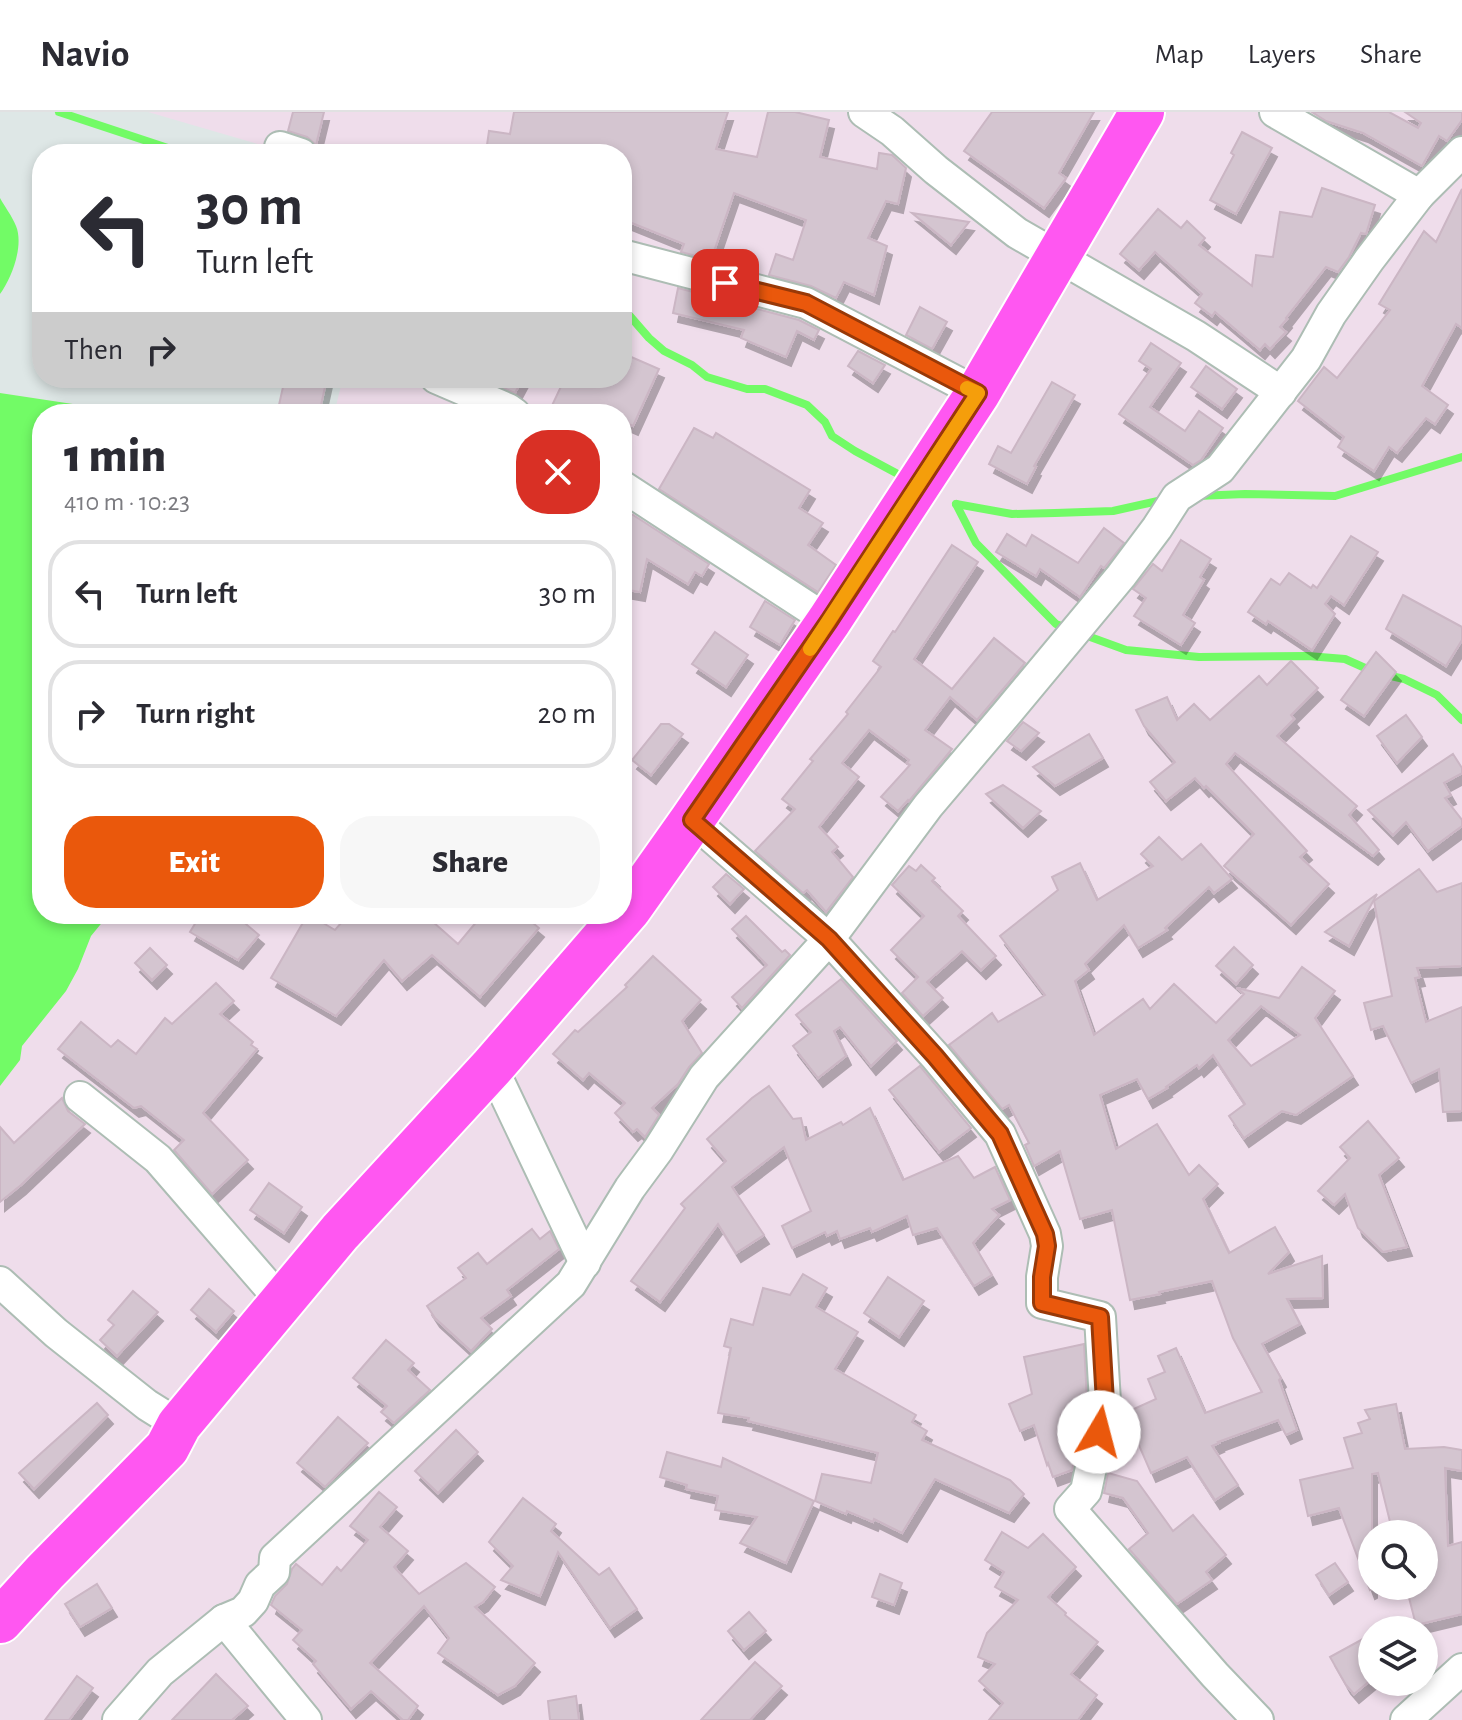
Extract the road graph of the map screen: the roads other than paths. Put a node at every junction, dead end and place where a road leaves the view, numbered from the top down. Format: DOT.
graph roads {
  1 [pos="864,112"];
  2 [pos="1142,112"];
  3 [pos="1275,112"];
  4 [pos="1462,152"];
  5 [pos="1419,195"];
  6 [pos="1058,256"];
  7 [pos="632,258"];
  8 [pos="459,388"];
  9 [pos="1281,392"];
  10 [pos="978,393"];
  11 [pos="496,404"];
  12 [pos="632,493"];
  13 [pos="829,621"];
  14 [pos="692,820"];
  15 [pos="632,905"];
  16 [pos="616,924"];
  17 [pos="829,939"];
  18 [pos="492,1067"];
  19 [pos="80,1097"];
  20 [pos="585,1263"];
  21 [pos="0,1282"];
  22 [pos="281,1301"];
  23 [pos="179,1425"];
  24 [pos="224,1620"];
  25 [pos="0,1621"];
  26 [pos="1462,1669"];
  27 [pos="118,1720"];
  28 [pos="306,1720"];
  29 [pos="1258,1720"];
  30 [pos="1406,1720"];
  1 -- 6 [label="street"];
  2 -- 6 [label="highway"];
  3 -- 5 [label="street"];
  4 -- 5 [label="street"];
  5 -- 9 [label="street"];
  6 -- 9 [label="street"];
  6 -- 10 [label="highway"];
  7 -- 10 [label="street"];
  8 -- 11 [label="street"];
  9 -- 17 [label="street"];
  10 -- 13 [label="highway"];
  12 -- 13 [label="street"];
  13 -- 14 [label="highway"];
  14 -- 15 [label="highway"];
  14 -- 17 [label="street"];
  16 -- 18 [label="highway"];
  17 -- 20 [label="street"];
  17 -- 29 [label="street"];
  18 -- 20 [label="street"];
  18 -- 22 [label="highway"];
  19 -- 22 [label="street"];
  20 -- 24 [label="street"];
  21 -- 23 [label="street"];
  22 -- 23 [label="highway"];
  23 -- 25 [label="highway"];
  24 -- 27 [label="street"];
  24 -- 28 [label="street"];
  26 -- 30 [label="street"];
}
